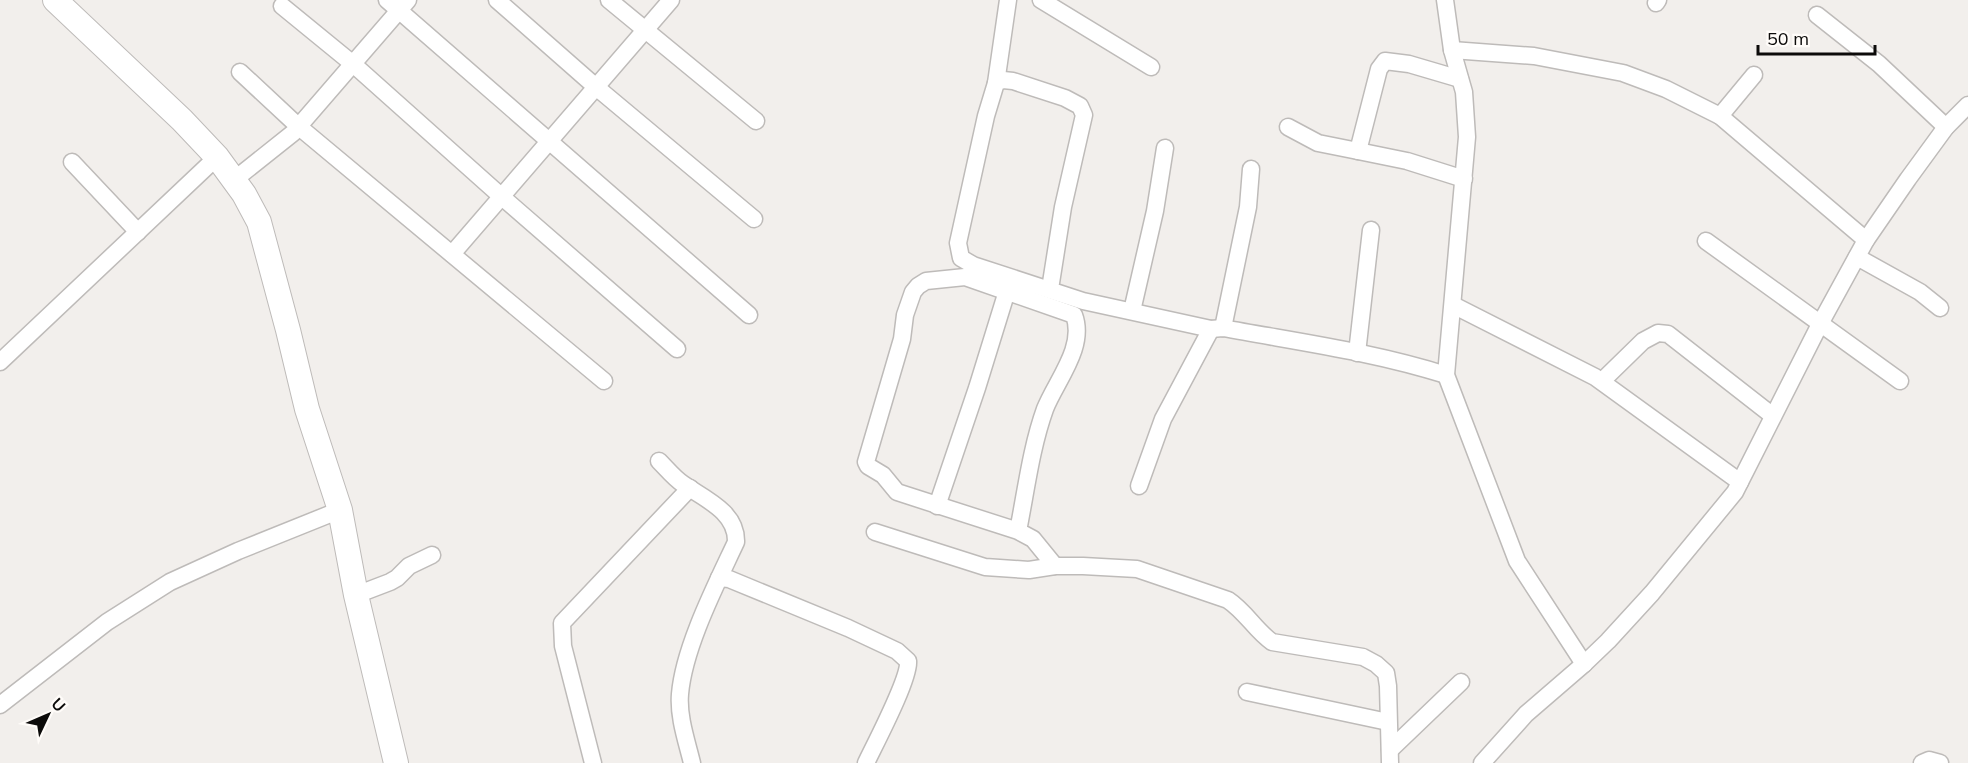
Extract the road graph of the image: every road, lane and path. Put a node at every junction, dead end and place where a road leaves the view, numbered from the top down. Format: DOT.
graph roads {
  1 [pos="56,0"];
  2 [pos="497,0"];
  3 [pos="609,0"];
  4 [pos="671,0"];
  5 [pos="1008,0"];
  6 [pos="1041,0"];
  7 [pos="1445,0"];
  8 [pos="398,4"];
  9 [pos="282,6"];
  10 [pos="1817,15"];
  11 [pos="645,30"];
  12 [pos="1452,50"];
  13 [pos="353,64"];
  14 [pos="1150,67"];
  15 [pos="240,72"];
  16 [pos="1754,75"];
  17 [pos="1460,79"];
  18 [pos="996,83"];
  19 [pos="597,87"];
  20 [pos="1968,105"];
  21 [pos="1720,116"];
  22 [pos="756,121"];
  23 [pos="298,126"];
  24 [pos="1288,127"];
  25 [pos="1946,127"];
  26 [pos="549,142"];
  27 [pos="1165,148"];
  28 [pos="1358,151"];
  29 [pos="217,157"];
  30 [pos="72,162"];
  31 [pos="1251,169"];
  32 [pos="1464,179"];
  33 [pos="234,180"];
  34 [pos="502,197"];
  35 [pos="754,219"];
  36 [pos="1371,230"];
  37 [pos="138,232"];
  38 [pos="1866,240"];
  39 [pos="1706,241"];
  40 [pos="452,254"];
  41 [pos="1857,257"];
  42 [pos="1050,289"];
  43 [pos="1007,291"];
  44 [pos="1453,305"];
  45 [pos="1940,308"];
  46 [pos="1132,311"];
  47 [pos="749,315"];
  48 [pos="1820,324"];
  49 [pos="1217,329"];
  50 [pos="677,349"];
  51 [pos="1357,353"];
  52 [pos="0,362"];
  53 [pos="1446,375"];
  54 [pos="604,381"];
  55 [pos="1602,381"];
  56 [pos="1900,381"];
  57 [pos="1773,416"];
  58 [pos="659,460"];
  59 [pos="1740,482"];
  60 [pos="1139,486"];
  61 [pos="690,488"];
  62 [pos="937,506"];
  63 [pos="340,510"];
  64 [pos="1018,531"];
  65 [pos="875,532"];
  66 [pos="432,555"];
  67 [pos="1055,566"];
  68 [pos="719,578"];
  69 [pos="356,595"];
  70 [pos="1584,664"];
  71 [pos="1461,682"];
  72 [pos="1247,692"];
  73 [pos="0,705"];
  74 [pos="1388,722"];
  75 [pos="1390,757"];
  76 [pos="396,763"];
  77 [pos="593,763"];
  78 [pos="692,763"];
  79 [pos="866,763"];
  80 [pos="1482,763"];
  81 [pos="1922,763"];
  82 [pos="1940,763"];
  1 -- 29 [label="street"];
  2 -- 19 [label="street"];
  3 -- 11 [label="street"];
  4 -- 11 [label="street"];
  5 -- 18 [label="street"];
  6 -- 14 [label="street"];
  7 -- 12 [label="street"];
  8 -- 13 [label="street"];
  8 -- 26 [label="street"];
  9 -- 13 [label="street"];
  10 -- 25 [label="street"];
  11 -- 19 [label="street"];
  11 -- 22 [label="street"];
  12 -- 17 [label="street"];
  12 -- 21 [label="street"];
  13 -- 23 [label="street"];
  13 -- 34 [label="street"];
  15 -- 23 [label="street"];
  16 -- 21 [label="street"];
  17 -- 28 [label="street"];
  17 -- 32 [label="street"];
  18 -- 42 [label="street"];
  18 -- 42 [label="street"];
  19 -- 26 [label="street"];
  19 -- 35 [label="street"];
  20 -- 25 [label="street"];
  21 -- 38 [label="street"];
  23 -- 33 [label="street"];
  23 -- 40 [label="street"];
  24 -- 28 [label="street"];
  25 -- 38 [label="street"];
  26 -- 34 [label="street"];
  26 -- 47 [label="street"];
  27 -- 46 [label="street"];
  28 -- 32 [label="street"];
  29 -- 33 [label="street"];
  29 -- 37 [label="street"];
  30 -- 37 [label="street"];
  31 -- 49 [label="street"];
  32 -- 44 [label="street"];
  33 -- 63 [label="street"];
  34 -- 40 [label="street"];
  34 -- 50 [label="street"];
  36 -- 51 [label="street"];
  37 -- 52 [label="street"];
  38 -- 41 [label="street"];
  39 -- 48 [label="street"];
  40 -- 54 [label="street"];
  41 -- 45 [label="street"];
  41 -- 48 [label="street"];
  42 -- 46 [label="street"];
  43 -- 62 [label="street"];
  43 -- 62 [label="street"];
  43 -- 64 [label="street"];
  44 -- 53 [label="street"];
  44 -- 55 [label="street"];
  46 -- 49 [label="street"];
  48 -- 56 [label="street"];
  48 -- 57 [label="street"];
  49 -- 51 [label="street"];
  49 -- 60 [label="street"];
  51 -- 53 [label="street"];
  53 -- 70 [label="street"];
  55 -- 57 [label="street"];
  55 -- 59 [label="street"];
  57 -- 59 [label="street"];
  58 -- 61 [label="street"];
  59 -- 70 [label="street"];
  61 -- 68 [label="street"];
  61 -- 77 [label="street"];
  62 -- 64 [label="street"];
  63 -- 69 [label="street"];
  63 -- 73 [label="street"];
  64 -- 67 [label="street"];
  65 -- 67 [label="street"];
  66 -- 69 [label="street"];
  67 -- 74 [label="street"];
  68 -- 78 [label="street"];
  68 -- 79 [label="street"];
  69 -- 76 [label="street"];
  70 -- 80 [label="street"];
  71 -- 75 [label="street"];
  72 -- 74 [label="street"];
  74 -- 75 [label="street"];
  81 -- 82 [label="street"];
}
